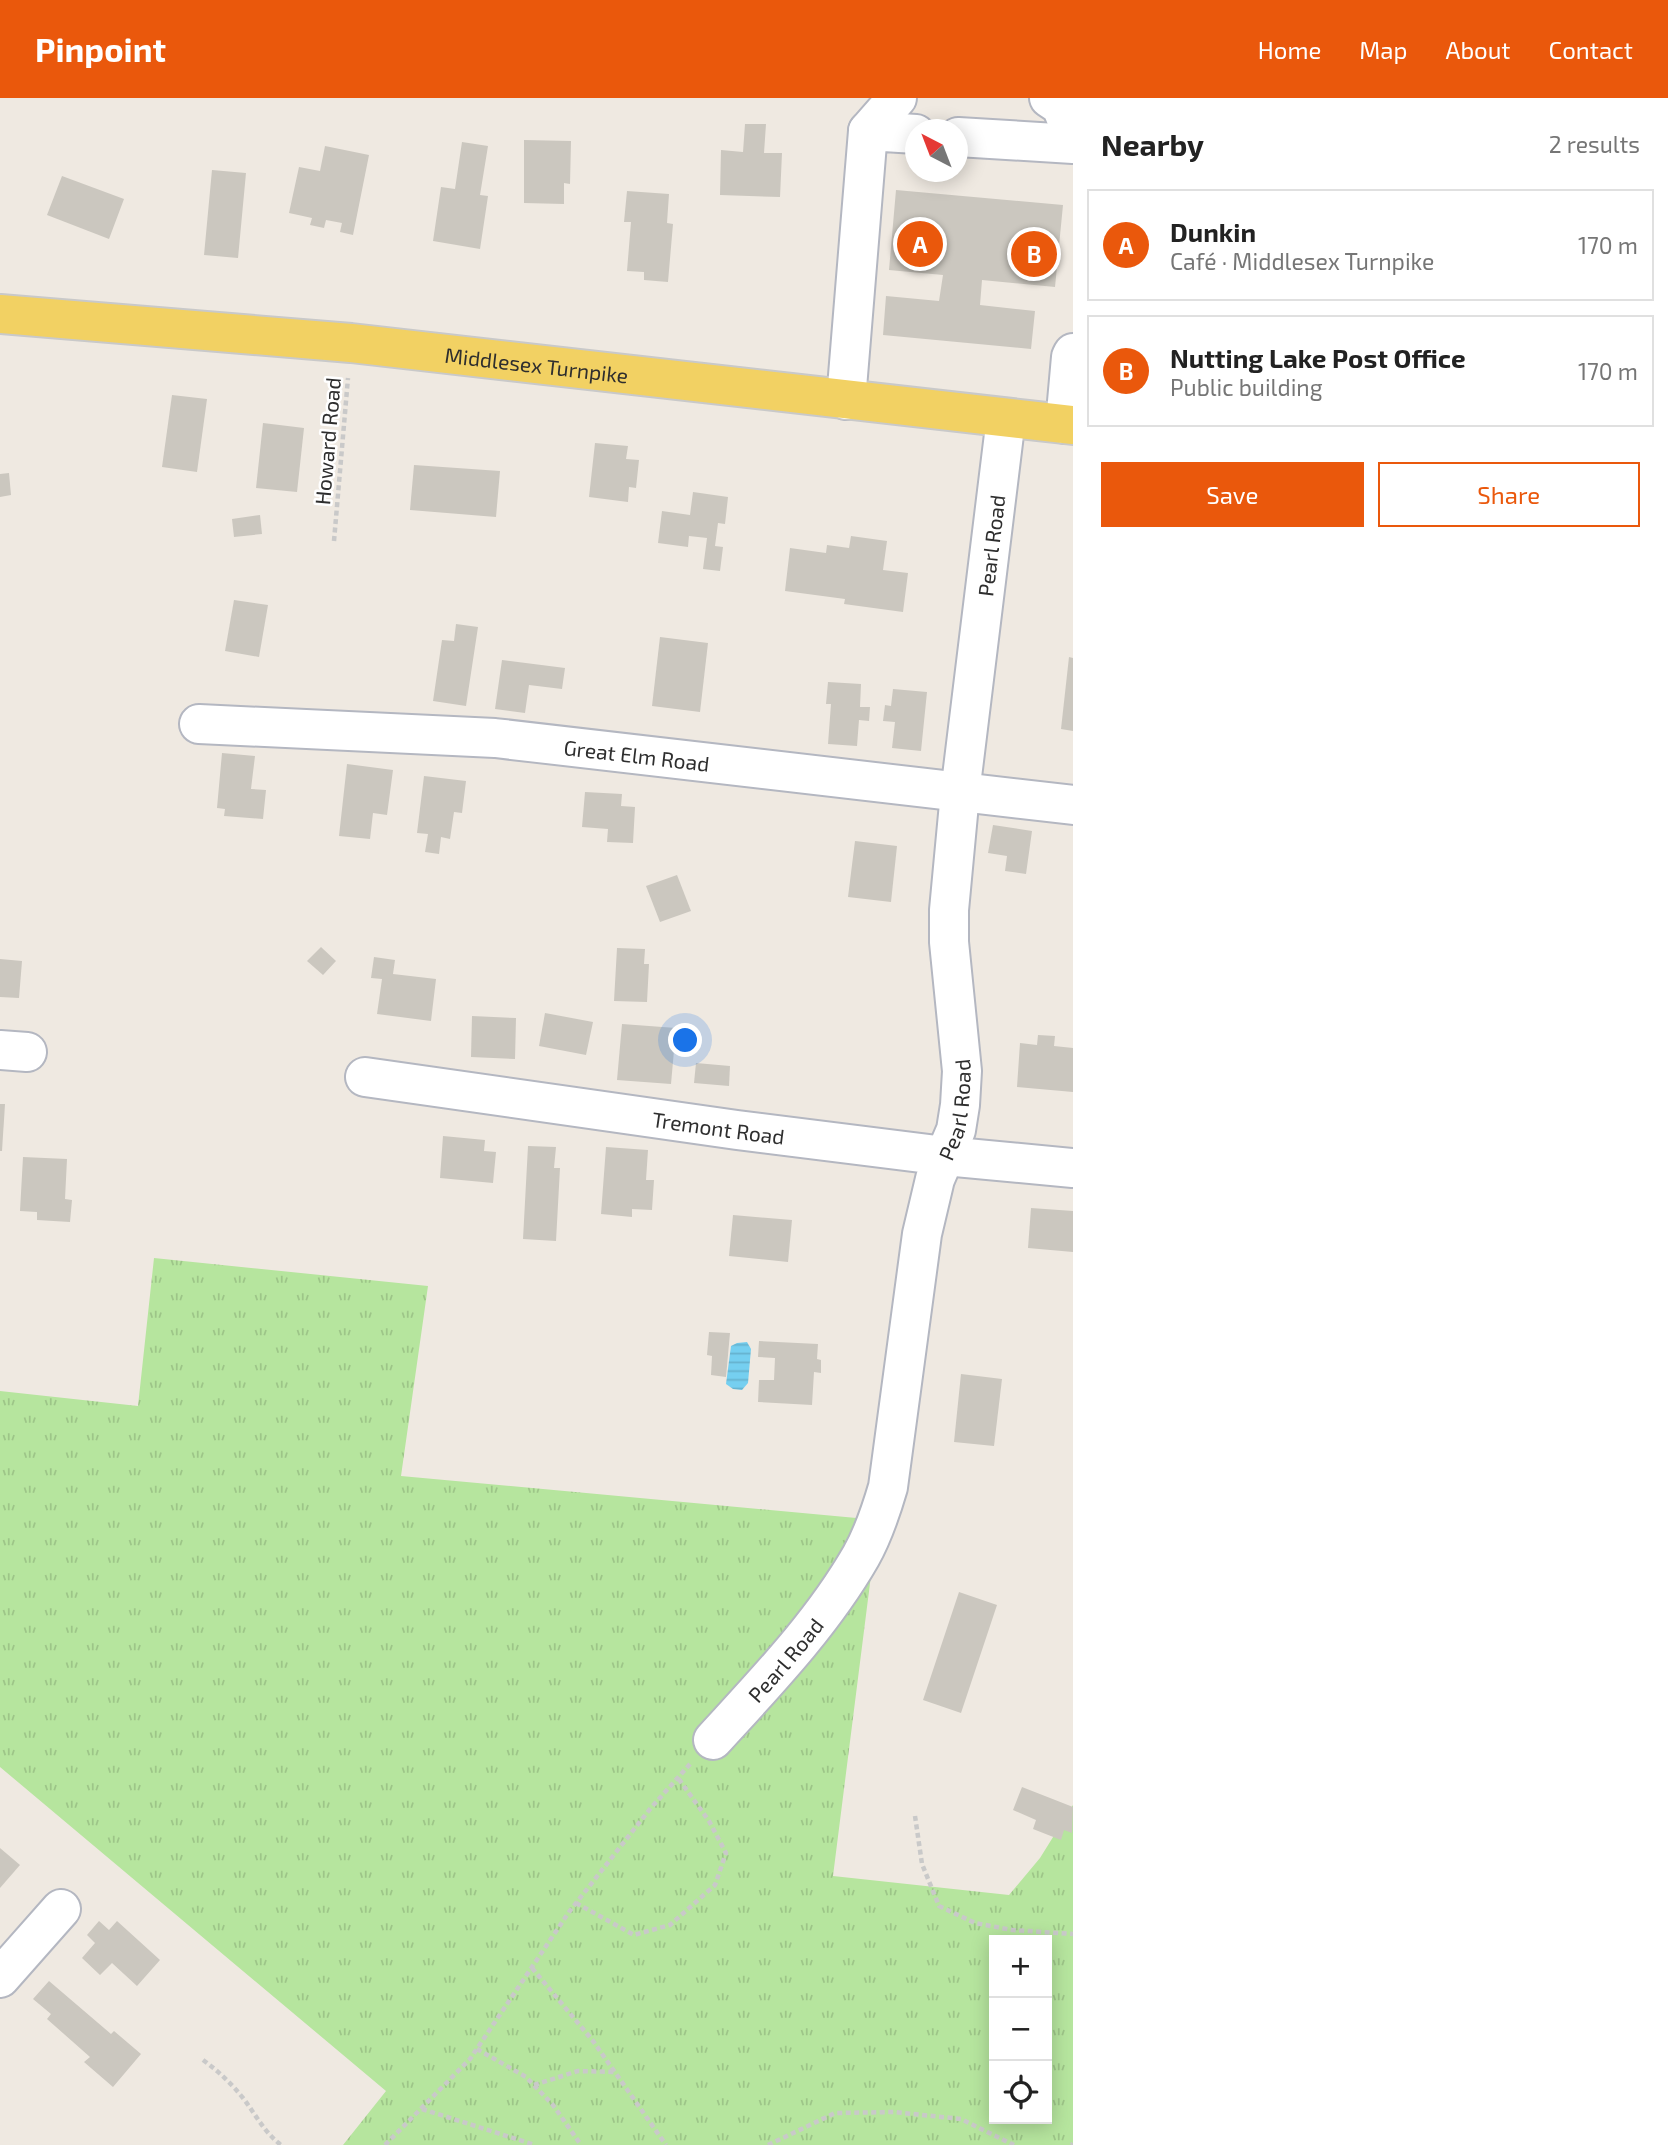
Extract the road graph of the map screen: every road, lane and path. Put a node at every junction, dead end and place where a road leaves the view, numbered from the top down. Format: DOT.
graph roads {
  1 [pos="897,98"];
  2 [pos="1049,98"];
  3 [pos="868,131"];
  4 [pos="905,133"];
  5 [pos="1073,136"];
  6 [pos="968,138"];
  7 [pos="1073,144"];
  8 [pos="0,314"];
  9 [pos="351,343"];
  10 [pos="1073,354"];
  11 [pos="846,400"];
  12 [pos="1006,418"];
  13 [pos="1069,424"];
  14 [pos="334,541"];
  15 [pos="200,724"];
  16 [pos="960,793"];
  17 [pos="1073,805"];
  18 [pos="365,1077"];
  19 [pos="945,1156"];
  20 [pos="1073,1168"];
  21 [pos="713,1740"];
  22 [pos="678,1778"];
  23 [pos="915,1816"];
  24 [pos="576,1903"];
  25 [pos="61,1909"];
  26 [pos="1073,1934"];
  27 [pos="532,1968"];
  28 [pos="0,1978"];
  29 [pos="477,2049"];
  30 [pos="203,2060"];
  31 [pos="615,2072"];
  32 [pos="534,2085"];
  33 [pos="422,2109"];
  34 [pos="281,2145"];
  35 [pos="386,2145"];
  36 [pos="535,2145"];
  37 [pos="581,2145"];
  38 [pos="666,2145"];
  39 [pos="768,2145"];
  40 [pos="1014,2145"];
  1 -- 3 [label="street"];
  2 -- 5 [label="street"];
  3 -- 4 [label="street"];
  3 -- 11 [label="street"];
  6 -- 7 [label="street"];
  8 -- 9 [label="main road, Middlesex Turnpike"];
  9 -- 11 [label="main road, Middlesex Turnpike"];
  9 -- 14 [label="path, Howard Road"];
  10 -- 13 [label="street"];
  11 -- 12 [label="main road, Middlesex Turnpike"];
  12 -- 13 [label="main road, Middlesex Turnpike"];
  12 -- 16 [label="street, Pearl Road"];
  15 -- 16 [label="street, Great Elm Road"];
  16 -- 17 [label="street, Great Elm Road"];
  16 -- 19 [label="street, Pearl Road"];
  18 -- 19 [label="street, Tremont Road"];
  19 -- 20 [label="street, Tremont Road"];
  19 -- 21 [label="street, Pearl Road"];
  21 -- 22 [label="path"];
  22 -- 24 [label="path"];
  22 -- 24 [label="path"];
  23 -- 26 [label="path"];
  24 -- 27 [label="path"];
  25 -- 28 [label="street"];
  27 -- 29 [label="path"];
  27 -- 31 [label="path"];
  29 -- 32 [label="path"];
  29 -- 33 [label="path"];
  30 -- 34 [label="path"];
  31 -- 32 [label="path"];
  31 -- 38 [label="path"];
  32 -- 37 [label="path"];
  33 -- 35 [label="path"];
  33 -- 36 [label="path"];
  39 -- 40 [label="path"];
}
